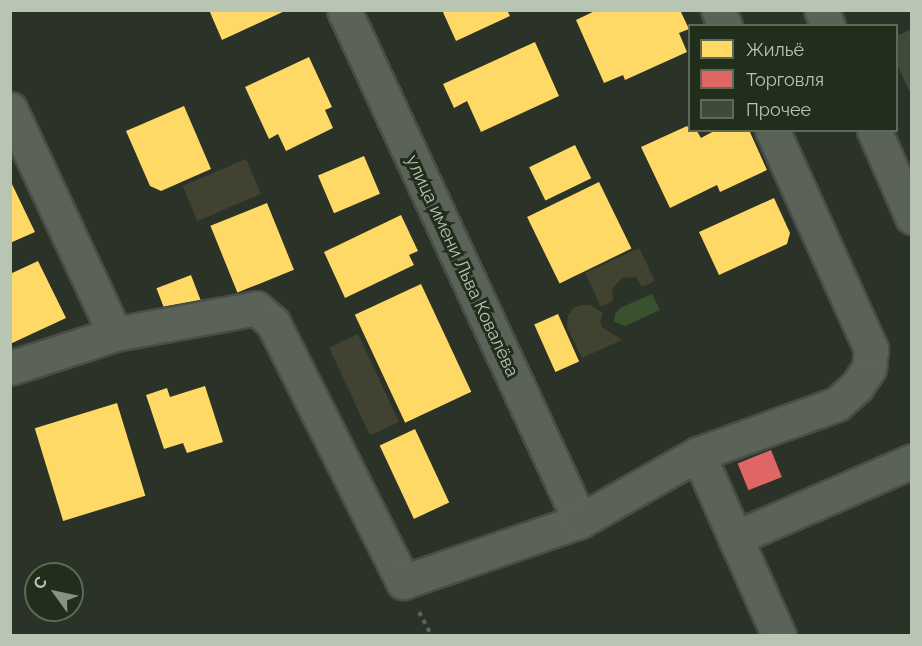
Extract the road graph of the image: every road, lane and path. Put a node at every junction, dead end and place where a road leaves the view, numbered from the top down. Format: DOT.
graph roads {
  1 [pos="344,10"];
  2 [pos="718,10"];
  3 [pos="821,10"];
  4 [pos="724,24"];
  5 [pos="827,24"];
  6 [pos="10,109"];
  7 [pos="773,132"];
  8 [pos="875,132"];
  9 [pos="912,217"];
  10 [pos="115,334"];
  11 [pos="10,368"];
  12 [pos="698,454"];
  13 [pos="912,461"];
  14 [pos="580,522"];
  15 [pos="735,538"];
  16 [pos="779,636"];
  1 -- 14 [label="street, улица имени Льва Ковалёва"];
  2 -- 4 [label="street"];
  3 -- 5 [label="street"];
  6 -- 10 [label="street"];
  7 -- 12 [label="street"];
  8 -- 9 [label="street"];
  10 -- 11 [label="street"];
  10 -- 14 [label="street"];
  12 -- 14 [label="street"];
  12 -- 15 [label="street"];
  13 -- 15 [label="street"];
  15 -- 16 [label="street"];
}
